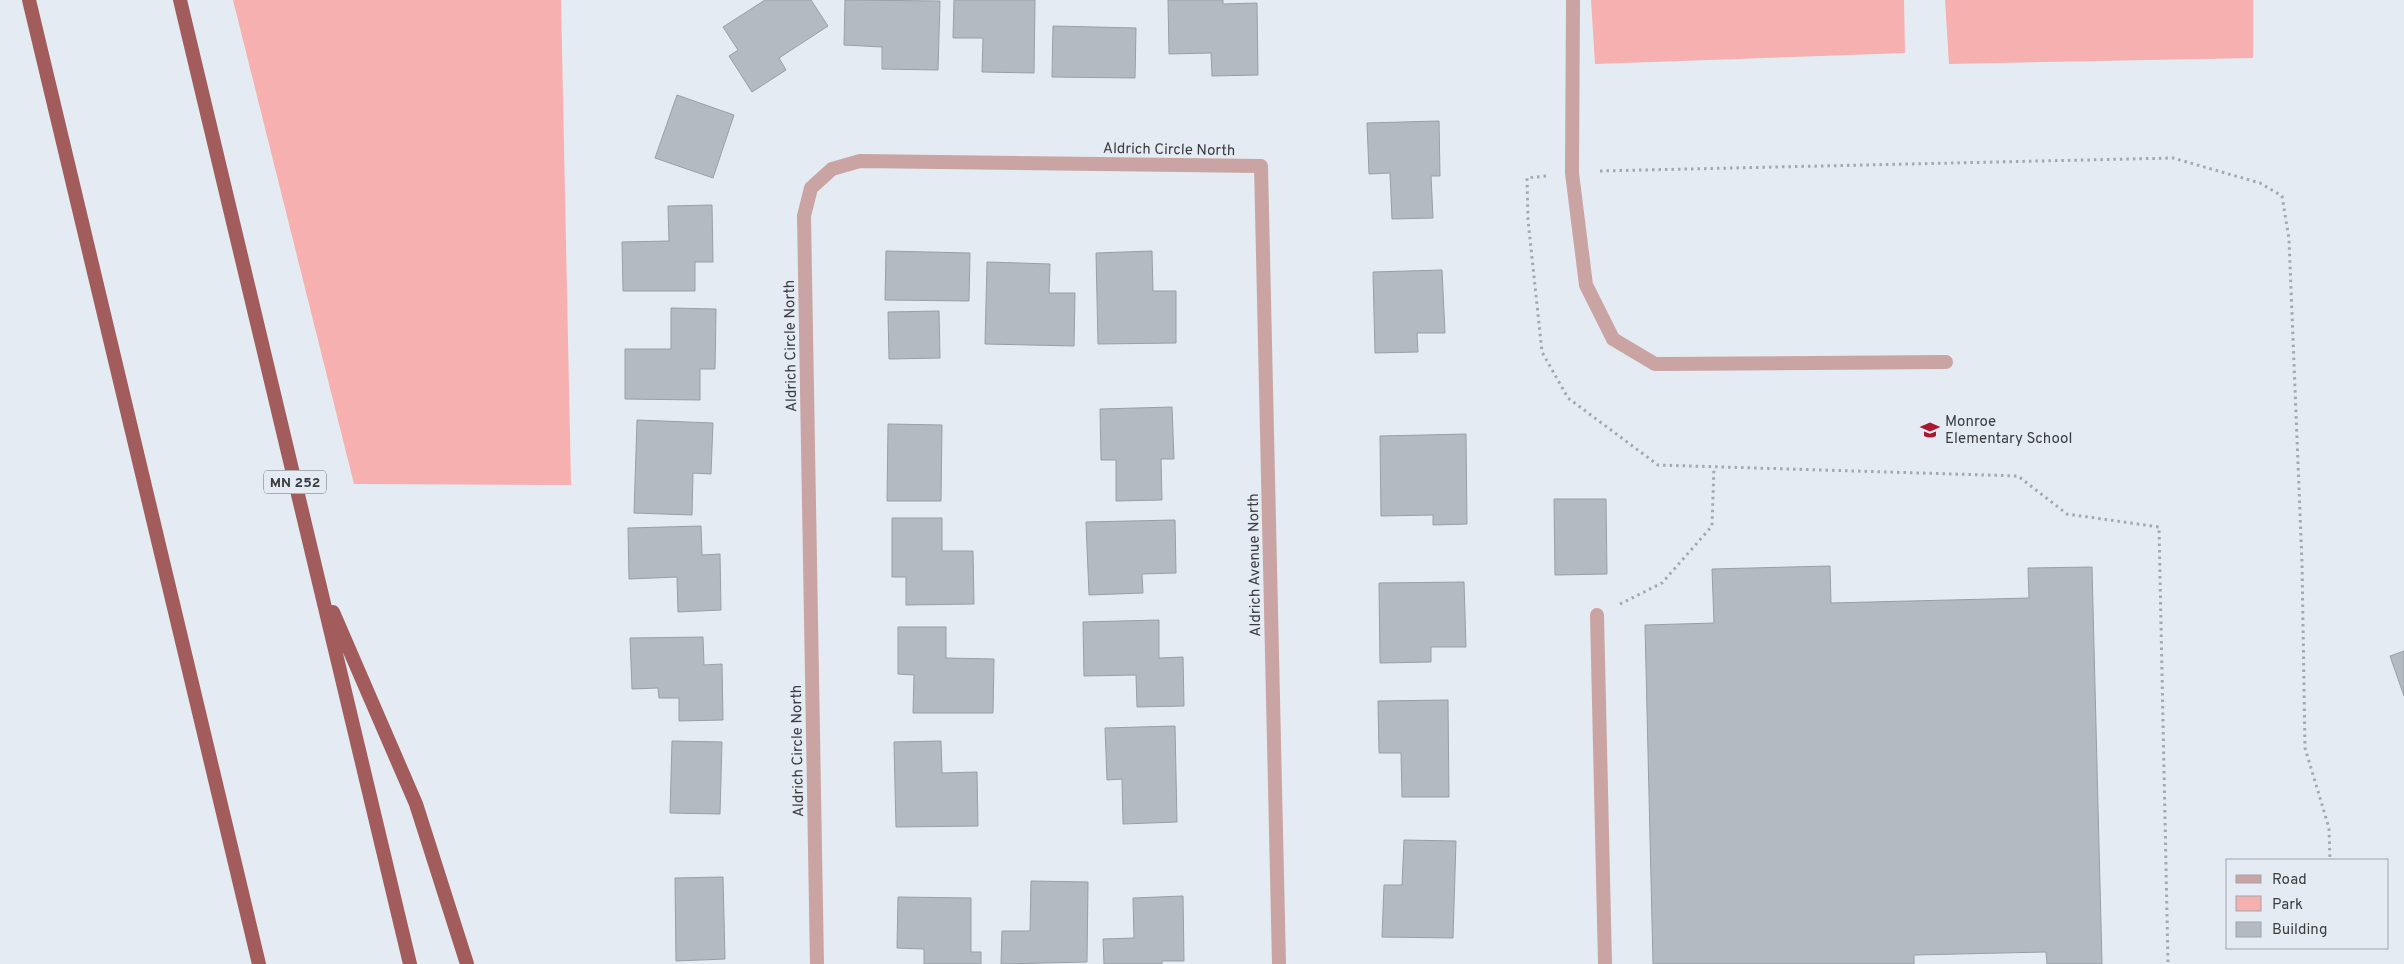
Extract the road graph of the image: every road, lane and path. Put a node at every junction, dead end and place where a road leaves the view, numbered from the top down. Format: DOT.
graph roads {
  1 [pos="29,0"];
  2 [pos="180,0"];
  3 [pos="1573,0"];
  4 [pos="1262,166"];
  5 [pos="1572,173"];
  6 [pos="1946,362"];
  7 [pos="1714,466"];
  8 [pos="318,578"];
  9 [pos="1597,615"];
  10 [pos="2330,859"];
  11 [pos="259,964"];
  12 [pos="410,964"];
  13 [pos="467,964"];
  14 [pos="817,964"];
  15 [pos="1279,964"];
  16 [pos="1606,964"];
  17 [pos="2168,964"];
  1 -- 11 [label="highway"];
  2 -- 8 [label="highway, MN 252"];
  3 -- 5 [label="street"];
  4 -- 14 [label="street, Aldrich Circle North"];
  4 -- 15 [label="street, Aldrich Avenue North"];
  5 -- 6 [label="street"];
  5 -- 7 [label="path"];
  5 -- 10 [label="path"];
  7 -- 9 [label="path"];
  7 -- 17 [label="path"];
  8 -- 12 [label="highway, MN 252"];
  8 -- 13 [label="highway"];
  9 -- 16 [label="street"];
}
